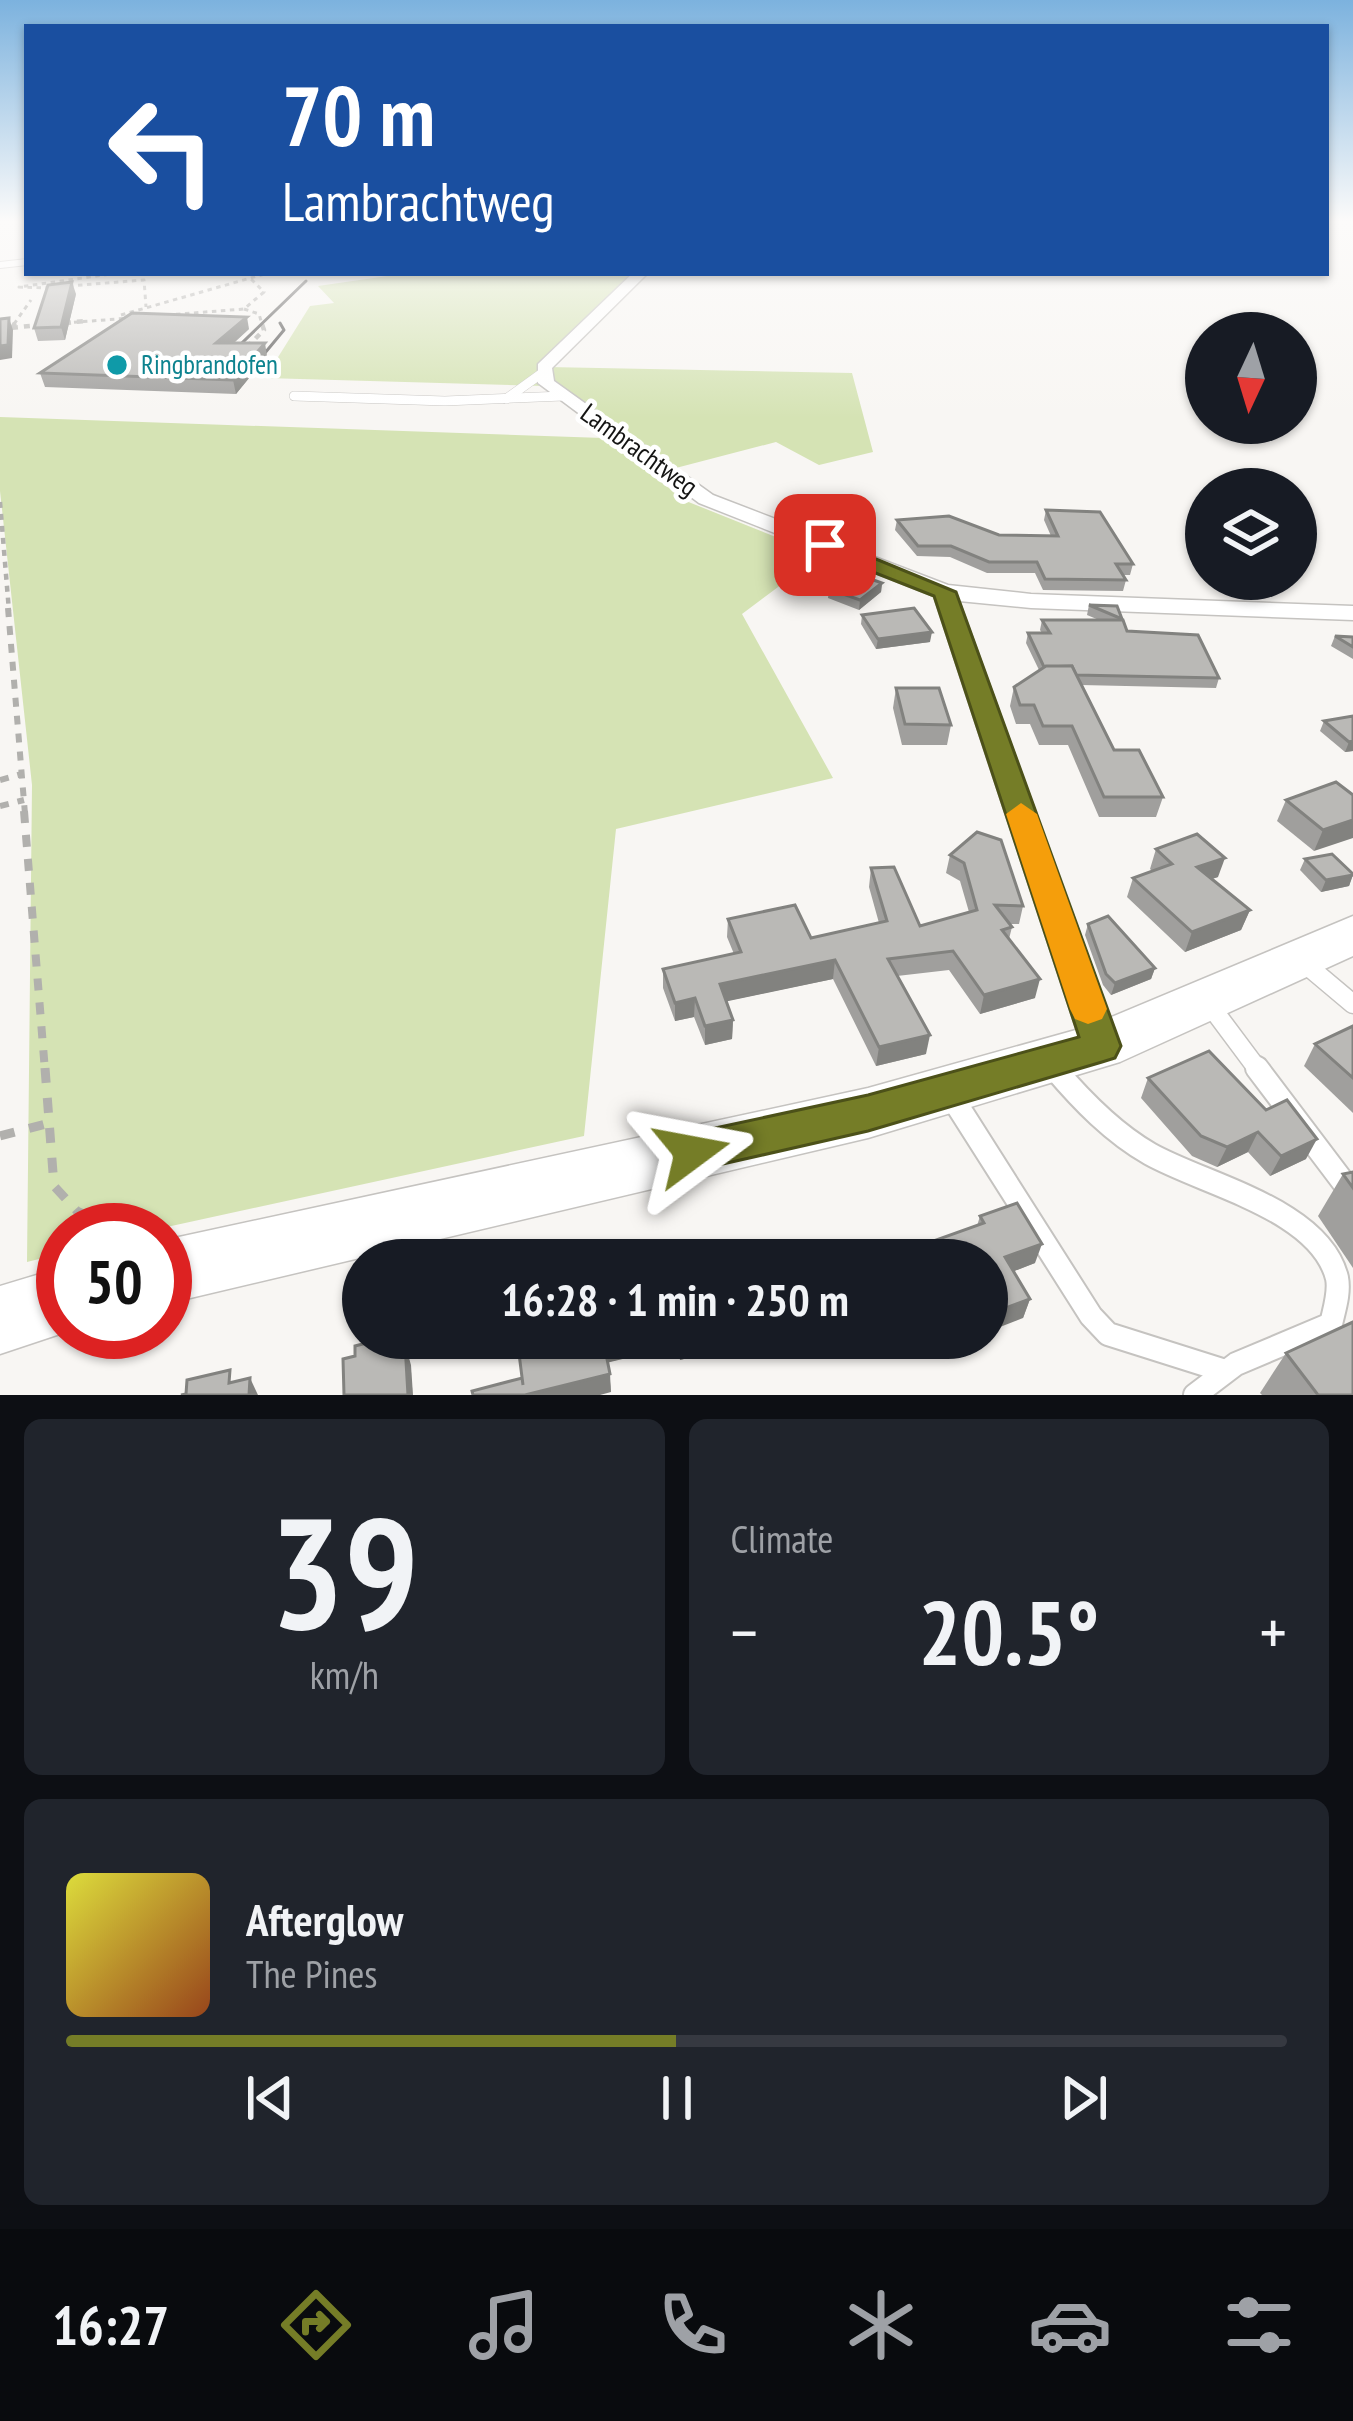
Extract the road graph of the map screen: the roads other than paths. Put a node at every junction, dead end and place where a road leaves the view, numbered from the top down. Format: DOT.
graph roads {
  1 [pos="626,288"];
  2 [pos="544,371"];
  3 [pos="294,395"];
  4 [pos="563,396"];
  5 [pos="506,399"];
  6 [pos="944,592"];
  7 [pos="1353,613"];
  8 [pos="1353,934"];
  9 [pos="1300,958"];
  10 [pos="1206,1000"];
  11 [pos="1353,1004"];
  12 [pos="1075,1054"];
  13 [pos="948,1090"];
  14 [pos="1353,1195"];
  15 [pos="192,1266"];
  16 [pos="36,1309"];
  17 [pos="0,1320"];
  18 [pos="1226,1371"];
  19 [pos="1195,1395"];
  1 -- 2 [label="street"];
  2 -- 4 [label="street, Lambrachtweg"];
  2 -- 5 [label="lane"];
  3 -- 5 [label="lane"];
  4 -- 5 [label="lane"];
  4 -- 6 [label="street, Lambrachtweg"];
  6 -- 7 [label="street, Lambrachtweg"];
  6 -- 12 [label="street"];
  8 -- 9 [label="main road"];
  9 -- 10 [label="main road"];
  9 -- 11 [label="lane"];
  10 -- 12 [label="main road"];
  10 -- 14 [label="lane"];
  12 -- 13 [label="main road"];
  12 -- 18 [label="lane"];
  13 -- 15 [label="main road"];
  13 -- 18 [label="lane"];
  16 -- 17 [label="main road"];
  18 -- 19 [label="lane"];
}
